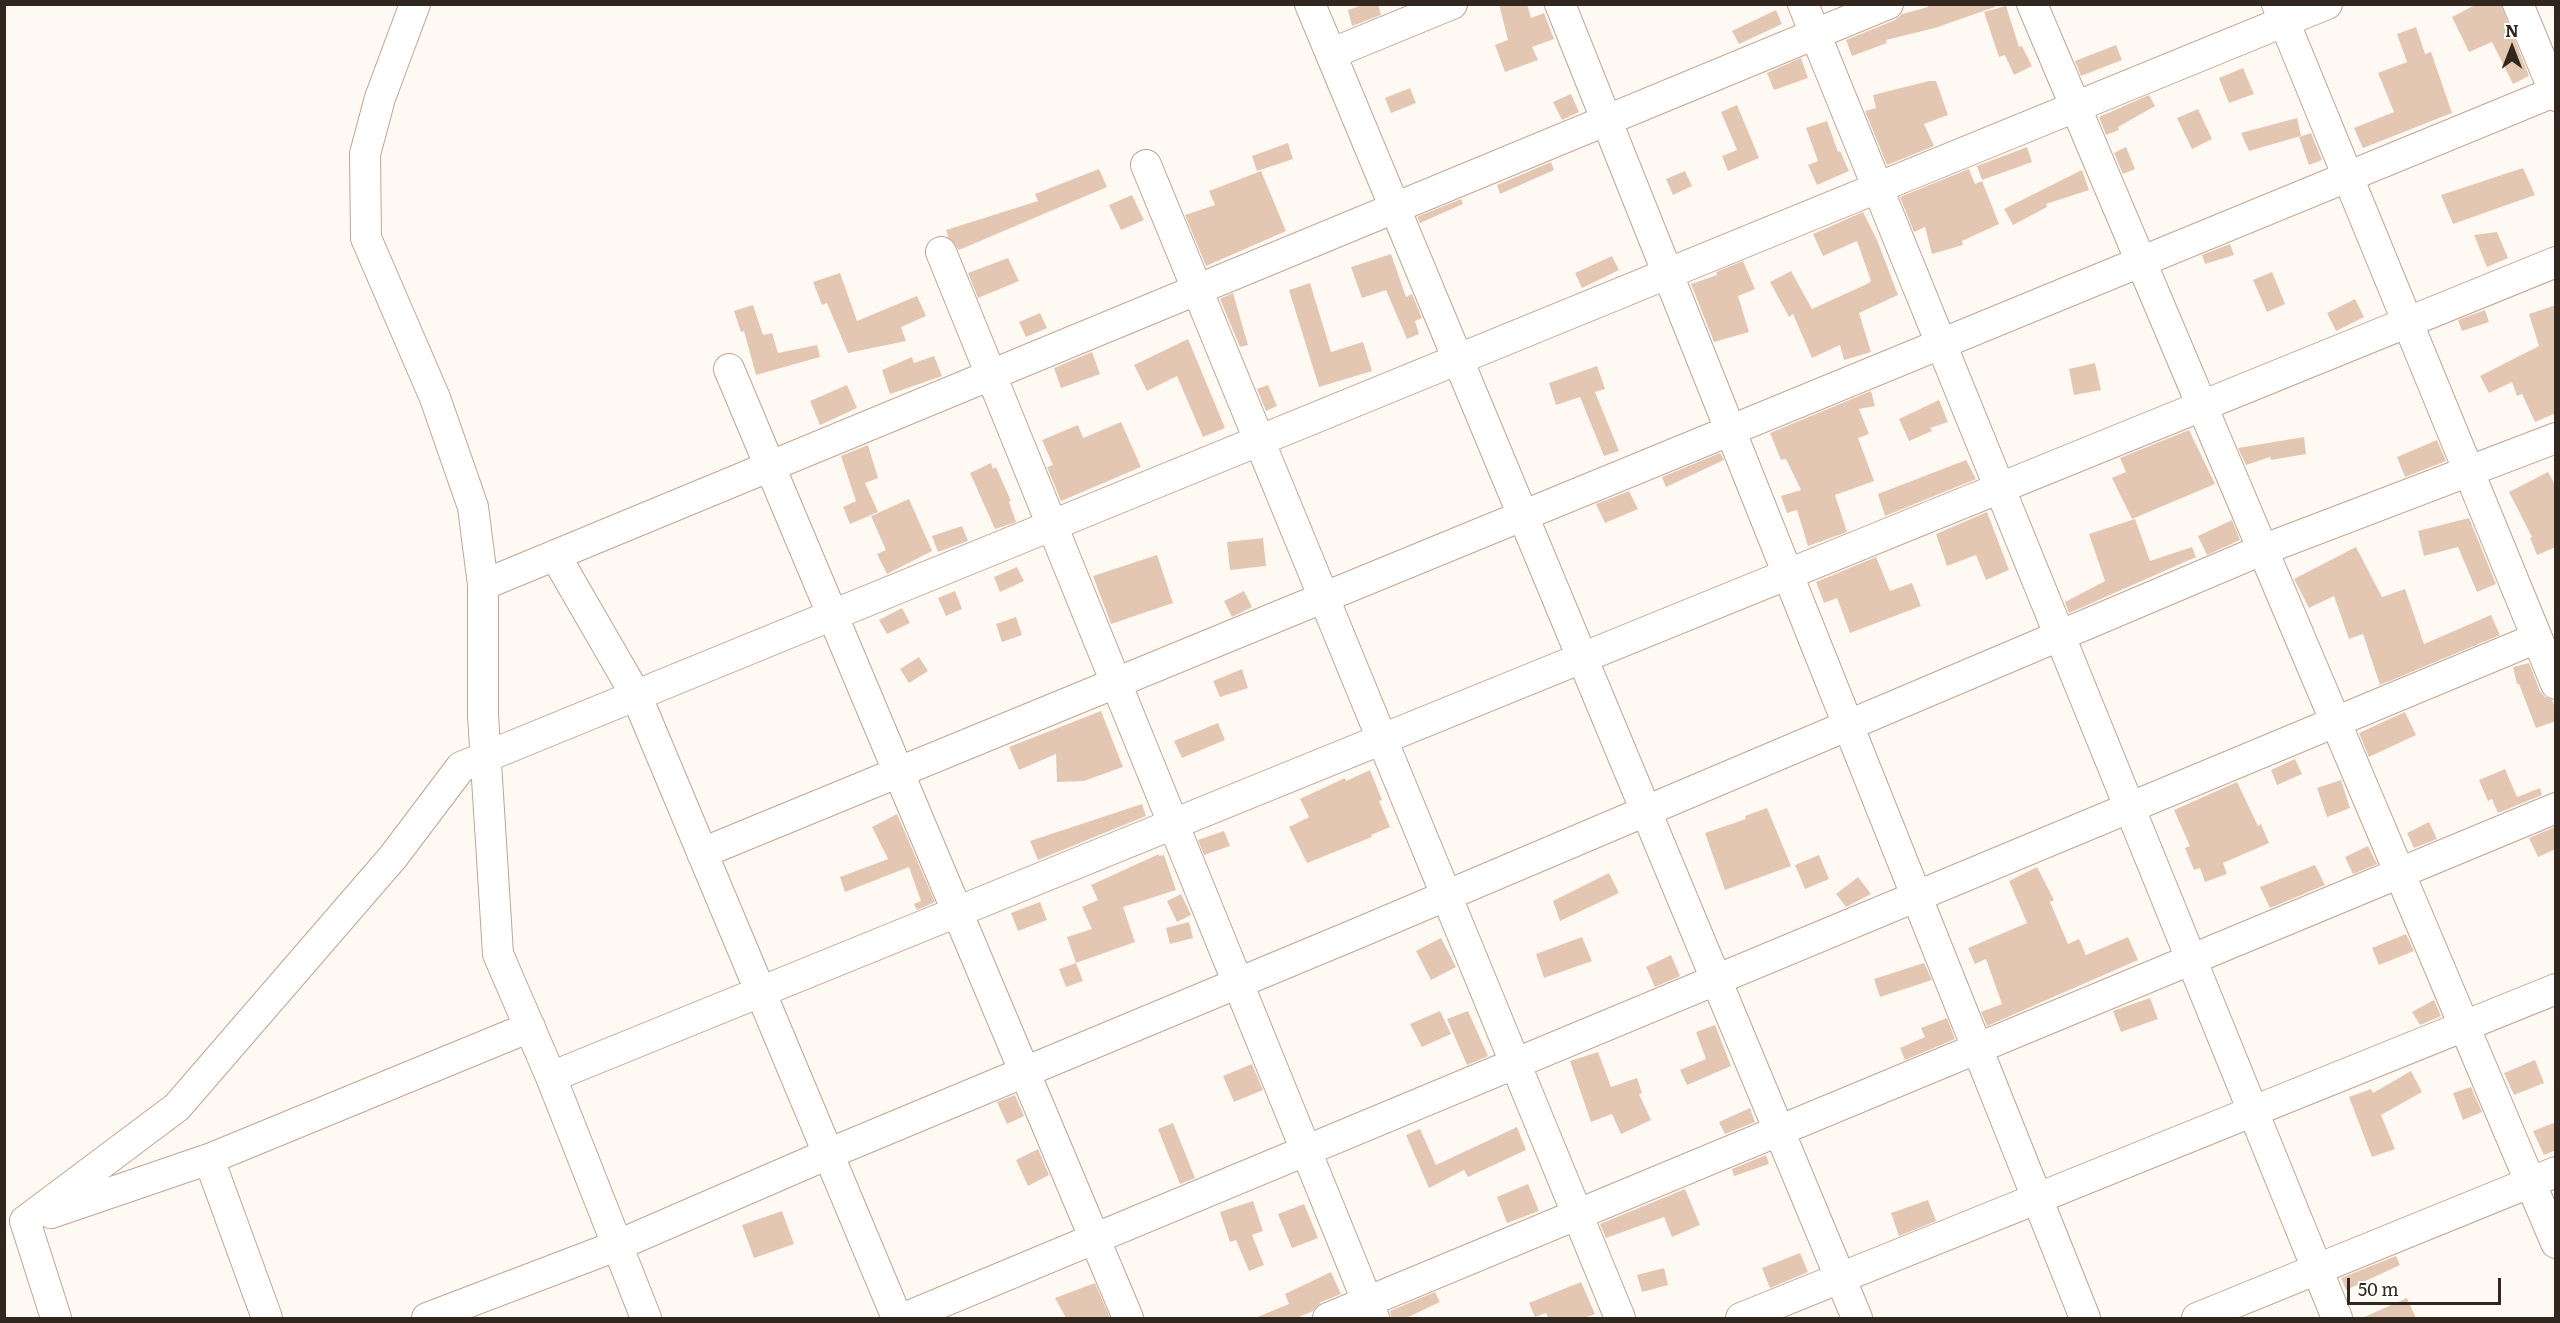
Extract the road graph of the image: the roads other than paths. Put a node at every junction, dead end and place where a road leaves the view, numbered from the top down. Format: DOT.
graph roads {
  1 [pos="415,4"];
  2 [pos="1310,4"];
  3 [pos="1452,4"];
  4 [pos="1560,4"];
  5 [pos="1803,4"];
  6 [pos="1887,4"];
  7 [pos="2032,4"];
  8 [pos="2327,4"];
  9 [pos="2518,4"];
  10 [pos="2280,13"];
  11 [pos="1815,34"];
  12 [pos="1340,50"];
  13 [pos="2555,94"];
  14 [pos="2076,107"];
  15 [pos="1606,121"];
  16 [pos="1146,165"];
  17 [pos="2347,177"];
  18 [pos="1878,188"];
  19 [pos="1395,208"];
  20 [pos="941,252"];
  21 [pos="2141,262"];
  22 [pos="2556,262"];
  23 [pos="1668,274"];
  24 [pos="1197,290"];
  25 [pos="2407,322"];
  26 [pos="1941,344"];
  27 [pos="1458,360"];
  28 [pos="729,369"];
  29 [pos="991,375"];
  30 [pos="2202,406"];
  31 [pos="1730,431"];
  32 [pos="2556,438"];
  33 [pos="1259,441"];
  34 [pos="770,466"];
  35 [pos="2468,471"];
  36 [pos="1999,488"];
  37 [pos="1523,516"];
  38 [pos="1053,526"];
  39 [pos="2263,550"];
  40 [pos="555,555"];
  41 [pos="1788,574"];
  42 [pos="483,585"];
  43 [pos="1324,598"];
  44 [pos="833,616"];
  45 [pos="2060,636"];
  46 [pos="2537,638"];
  47 [pos="1582,658"];
  48 [pos="1116,683"];
  49 [pos="2556,684"];
  50 [pos="637,697"];
  51 [pos="2336,723"];
  52 [pos="1848,725"];
  53 [pos="1382,739"];
  54 [pos="486,757"];
  55 [pos="899,772"];
  56 [pos="2129,808"];
  57 [pos="2556,808"];
  58 [pos="1646,811"];
  59 [pos="1173,824"];
  60 [pos="702,853"];
  61 [pos="2399,873"];
  62 [pos="1446,895"];
  63 [pos="1917,897"];
  64 [pos="957,912"];
  65 [pos="2191,959"];
  66 [pos="1716,980"];
  67 [pos="1238,982"];
  68 [pos="2556,989"];
  69 [pos="760,992"];
  70 [pos="2464,1026"];
  71 [pos="530,1027"];
  72 [pos="1977,1048"];
  73 [pos="1516,1064"];
  74 [pos="1024,1072"];
  75 [pos="551,1077"];
  76 [pos="2253,1112"];
  77 [pos="1779,1131"];
  78 [pos="1306,1151"];
  79 [pos="828,1154"];
  80 [pos="209,1159"];
  81 [pos="2543,1177"];
  82 [pos="2037,1199"];
  83 [pos="1577,1214"];
  84 [pos="15,1224"];
  85 [pos="1095,1239"];
  86 [pos="2556,1243"];
  87 [pos="616,1246"];
  88 [pos="2317,1269"];
  89 [pos="1840,1278"];
  90 [pos="1371,1310"];
  91 [pos="56,1318"];
  92 [pos="267,1318"];
  93 [pos="427,1318"];
  94 [pos="646,1318"];
  95 [pos="897,1318"];
  96 [pos="904,1318"];
  97 [pos="1128,1318"];
  98 [pos="1328,1318"];
  99 [pos="1620,1318"];
  100 [pos="1741,1318"];
  101 [pos="1857,1318"];
  102 [pos="2085,1318"];
  103 [pos="2198,1318"];
  104 [pos="2337,1318"];
  1 -- 42 [label="street"];
  2 -- 19 [label="street"];
  3 -- 12 [label="street"];
  4 -- 15 [label="street"];
  5 -- 11 [label="street"];
  6 -- 11 [label="street"];
  7 -- 14 [label="street"];
  8 -- 10 [label="street"];
  9 -- 13 [label="street"];
  10 -- 14 [label="street"];
  10 -- 17 [label="street"];
  11 -- 15 [label="street"];
  11 -- 18 [label="street"];
  13 -- 17 [label="street"];
  14 -- 18 [label="street"];
  14 -- 21 [label="street"];
  15 -- 19 [label="street"];
  15 -- 23 [label="street"];
  16 -- 24 [label="street"];
  17 -- 21 [label="street"];
  17 -- 25 [label="street"];
  18 -- 23 [label="street"];
  18 -- 26 [label="street"];
  19 -- 24 [label="street"];
  19 -- 27 [label="street"];
  20 -- 29 [label="street"];
  21 -- 26 [label="street"];
  21 -- 30 [label="street"];
  22 -- 25 [label="street"];
  23 -- 27 [label="street"];
  23 -- 31 [label="street"];
  24 -- 29 [label="street"];
  24 -- 33 [label="street"];
  25 -- 30 [label="street"];
  25 -- 35 [label="street"];
  26 -- 31 [label="street"];
  26 -- 36 [label="street"];
  27 -- 33 [label="street"];
  27 -- 37 [label="street"];
  28 -- 34 [label="street"];
  29 -- 34 [label="street"];
  29 -- 38 [label="street"];
  30 -- 36 [label="street"];
  30 -- 39 [label="street"];
  31 -- 37 [label="street"];
  31 -- 41 [label="street"];
  32 -- 35 [label="street"];
  33 -- 38 [label="street"];
  33 -- 43 [label="street"];
  34 -- 40 [label="street"];
  34 -- 44 [label="street"];
  35 -- 39 [label="street"];
  35 -- 46 [label="street"];
  36 -- 41 [label="street"];
  36 -- 45 [label="street"];
  37 -- 43 [label="street"];
  37 -- 47 [label="street"];
  38 -- 44 [label="street"];
  38 -- 48 [label="street"];
  39 -- 45 [label="street"];
  39 -- 51 [label="street"];
  40 -- 42 [label="street"];
  40 -- 50 [label="street"];
  41 -- 47 [label="street"];
  41 -- 52 [label="street"];
  42 -- 54 [label="street"];
  43 -- 48 [label="street"];
  43 -- 53 [label="street"];
  44 -- 50 [label="street"];
  44 -- 55 [label="street"];
  45 -- 52 [label="street"];
  45 -- 56 [label="street"];
  46 -- 49 [label="street"];
  46 -- 51 [label="street"];
  47 -- 53 [label="street"];
  47 -- 58 [label="street"];
  48 -- 55 [label="street"];
  48 -- 59 [label="street"];
  50 -- 54 [label="street"];
  50 -- 60 [label="street"];
  51 -- 56 [label="street"];
  51 -- 61 [label="street"];
  52 -- 58 [label="street"];
  52 -- 63 [label="street"];
  53 -- 59 [label="street"];
  53 -- 62 [label="street"];
  54 -- 71 [label="street"];
  54 -- 84 [label="street"];
  55 -- 60 [label="street"];
  55 -- 64 [label="street"];
  56 -- 63 [label="street"];
  56 -- 65 [label="street"];
  57 -- 61 [label="street"];
  58 -- 62 [label="street"];
  58 -- 66 [label="street"];
  59 -- 64 [label="street"];
  59 -- 67 [label="street"];
  60 -- 69 [label="street"];
  61 -- 65 [label="street"];
  61 -- 70 [label="street"];
  62 -- 67 [label="street"];
  62 -- 73 [label="street"];
  63 -- 66 [label="street"];
  63 -- 72 [label="street"];
  64 -- 69 [label="street"];
  64 -- 74 [label="street"];
  65 -- 72 [label="street"];
  65 -- 76 [label="street"];
  66 -- 73 [label="street"];
  66 -- 77 [label="street"];
  67 -- 74 [label="street"];
  67 -- 78 [label="street"];
  68 -- 70 [label="street"];
  69 -- 75 [label="street"];
  69 -- 79 [label="street"];
  70 -- 76 [label="street"];
  70 -- 81 [label="street"];
  71 -- 75 [label="street"];
  71 -- 80 [label="street"];
  72 -- 77 [label="street"];
  72 -- 82 [label="street"];
  73 -- 78 [label="street"];
  73 -- 83 [label="street"];
  74 -- 79 [label="street"];
  74 -- 85 [label="street"];
  75 -- 87 [label="street"];
  76 -- 82 [label="street"];
  76 -- 88 [label="street"];
  77 -- 83 [label="street"];
  77 -- 89 [label="street"];
  78 -- 85 [label="street"];
  78 -- 90 [label="street"];
  79 -- 87 [label="street"];
  79 -- 95 [label="street"];
  80 -- 84 [label="street"];
  80 -- 92 [label="street"];
  81 -- 86 [label="street"];
  81 -- 88 [label="street"];
  82 -- 89 [label="street"];
  82 -- 102 [label="street"];
  83 -- 90 [label="street"];
  83 -- 99 [label="street"];
  84 -- 91 [label="street"];
  85 -- 96 [label="street"];
  85 -- 97 [label="street"];
  87 -- 93 [label="street"];
  87 -- 94 [label="street"];
  88 -- 103 [label="street"];
  88 -- 104 [label="street"];
  89 -- 100 [label="street"];
  89 -- 101 [label="street"];
  90 -- 98 [label="street"];
}
